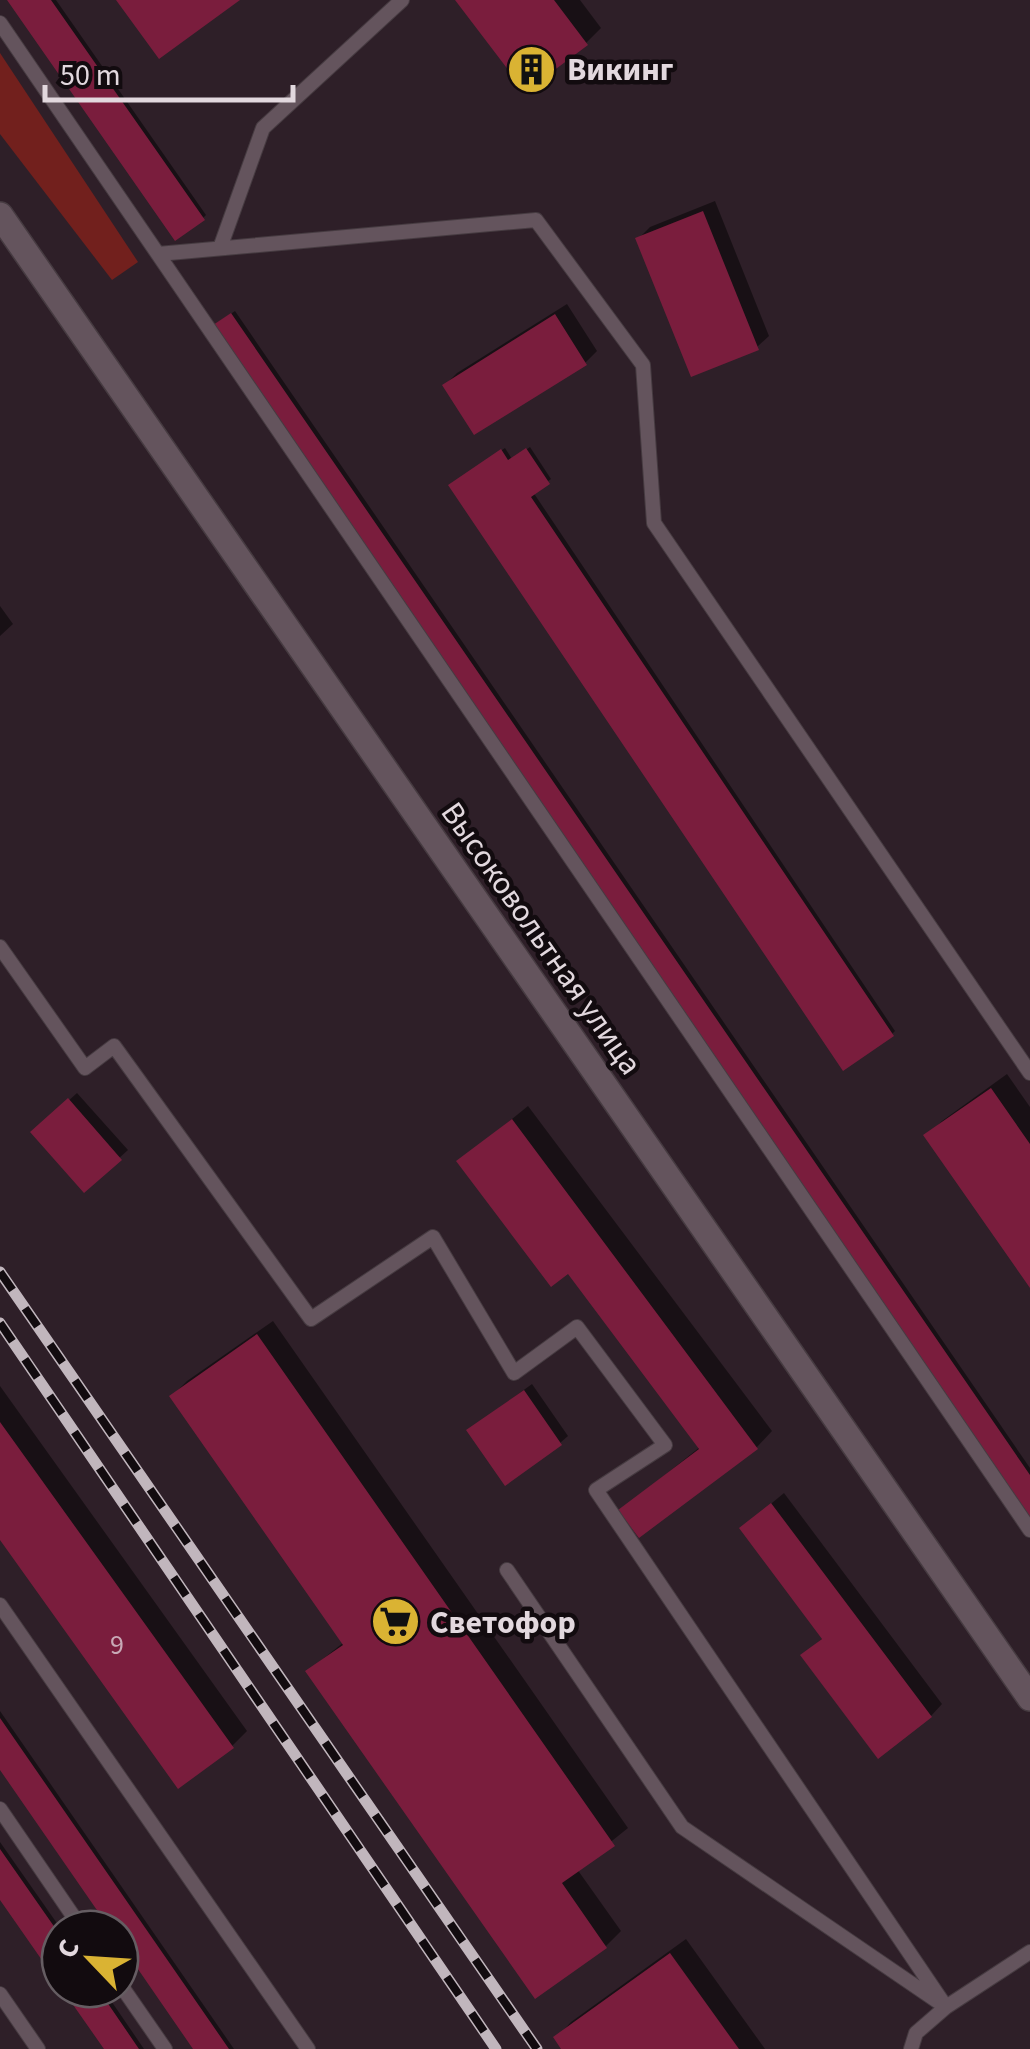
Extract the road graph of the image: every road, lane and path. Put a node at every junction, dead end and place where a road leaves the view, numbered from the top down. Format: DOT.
graph roads {
  1 [pos="402,0"];
  2 [pos="0,23"];
  3 [pos="0,214"];
  4 [pos="220,248"];
  5 [pos="158,254"];
  6 [pos="0,947"];
  7 [pos="1030,1073"];
  8 [pos="1030,1530"];
  9 [pos="507,1570"];
  10 [pos="0,1606"];
  11 [pos="1030,1698"];
  12 [pos="0,1810"];
  13 [pos="68,1909"];
  14 [pos="1030,1952"];
  15 [pos="0,1994"];
  16 [pos="946,2008"];
  17 [pos="137,2009"];
  18 [pos="38,2049"];
  19 [pos="165,2049"];
  20 [pos="308,2049"];
  21 [pos="911,2049"];
  1 -- 4 [label="lane"];
  2 -- 5 [label="lane"];
  3 -- 11 [label="street, Высоковольтная улица"];
  4 -- 5 [label="lane"];
  4 -- 7 [label="lane"];
  5 -- 8 [label="lane"];
  6 -- 16 [label="lane"];
  9 -- 16 [label="lane"];
  10 -- 20 [label="lane"];
  12 -- 13 [label="lane"];
  14 -- 16 [label="lane"];
  15 -- 18 [label="lane"];
  16 -- 21 [label="lane"];
  17 -- 19 [label="lane"];
}
